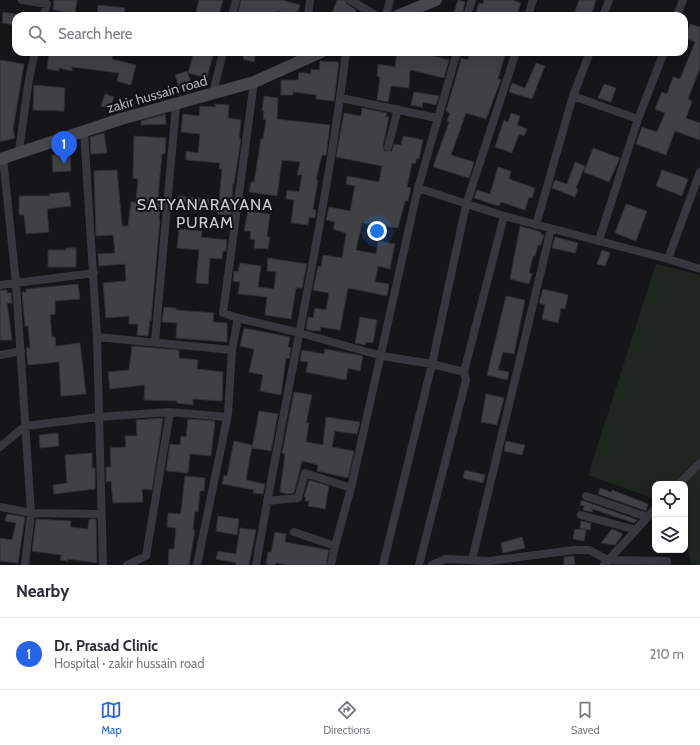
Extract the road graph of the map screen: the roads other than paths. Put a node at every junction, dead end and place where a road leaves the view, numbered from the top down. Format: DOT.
graph roads {
  1 [pos="22,0"];
  2 [pos="236,0"];
  3 [pos="310,0"];
  4 [pos="350,0"];
  5 [pos="390,0"];
  6 [pos="436,0"];
  7 [pos="472,0"];
  8 [pos="533,0"];
  9 [pos="609,0"];
  10 [pos="683,0"];
  11 [pos="45,12"];
  12 [pos="233,12"];
  13 [pos="308,12"];
  14 [pos="370,12"];
  15 [pos="387,12"];
  16 [pos="407,12"];
  17 [pos="468,12"];
  18 [pos="529,12"];
  19 [pos="604,12"];
  20 [pos="678,12"];
  21 [pos="34,56"];
  22 [pos="223,56"];
  23 [pos="311,56"];
  24 [pos="346,56"];
  25 [pos="455,56"];
  26 [pos="515,56"];
  27 [pos="588,56"];
  28 [pos="662,56"];
  29 [pos="254,82"];
  30 [pos="213,93"];
  31 [pos="573,96"];
  32 [pos="341,98"];
  33 [pos="176,105"];
  34 [pos="398,110"];
  35 [pos="437,118"];
  36 [pos="638,119"];
  37 [pos="84,132"];
  38 [pos="388,147"];
  39 [pos="19,151"];
  40 [pos="1,159"];
  41 [pos="700,172"];
  42 [pos="418,188"];
  43 [pos="466,205"];
  44 [pos="504,216"];
  45 [pos="536,225"];
  46 [pos="551,229"];
  47 [pos="599,240"];
  48 [pos="668,259"];
  49 [pos="700,269"];
  50 [pos="94,273"];
  51 [pos="16,283"];
  52 [pos="0,285"];
  53 [pos="238,318"];
  54 [pos="300,333"];
  55 [pos="97,337"];
  56 [pos="155,342"];
  57 [pos="232,350"];
  58 [pos="21,351"];
  59 [pos="0,355"];
  60 [pos="382,356"];
  61 [pos="432,364"];
  62 [pos="464,372"];
  63 [pos="170,412"];
  64 [pos="99,417"];
  65 [pos="227,417"];
  66 [pos="25,426"];
  67 [pos="0,447"];
  68 [pos="700,463"];
  69 [pos="682,481"];
  70 [pos="351,488"];
  71 [pos="586,496"];
  72 [pos="267,501"];
  73 [pos="0,507"];
  74 [pos="31,512"];
  75 [pos="652,512"];
  76 [pos="101,514"];
  77 [pos="581,515"];
  78 [pos="647,517"];
  79 [pos="636,530"];
  80 [pos="294,532"];
  81 [pos="335,546"];
  82 [pos="472,560"];
  83 [pos="446,562"];
  84 [pos="606,562"];
  85 [pos="651,562"];
  86 [pos="629,563"];
  87 [pos="25,565"];
  88 [pos="103,565"];
  89 [pos="127,565"];
  90 [pos="197,565"];
  91 [pos="256,565"];
  92 [pos="331,565"];
  93 [pos="383,565"];
  94 [pos="419,565"];
  95 [pos="432,565"];
  96 [pos="667,565"];
  1 -- 11 [label="street"];
  2 -- 12 [label="street"];
  3 -- 13 [label="street"];
  4 -- 14 [label="street"];
  5 -- 15 [label="street"];
  6 -- 16 [label="street"];
  7 -- 17 [label="street"];
  8 -- 18 [label="street"];
  9 -- 19 [label="street"];
  10 -- 20 [label="street"];
  21 -- 39 [label="street"];
  22 -- 30 [label="street"];
  23 -- 29 [label="street, zakir hussain road"];
  24 -- 32 [label="street"];
  25 -- 35 [label="street"];
  26 -- 43 [label="street"];
  27 -- 31 [label="street"];
  28 -- 36 [label="street"];
  29 -- 30 [label="street, zakir hussain road"];
  29 -- 53 [label="street"];
  30 -- 33 [label="street, zakir hussain road"];
  31 -- 36 [label="street"];
  31 -- 45 [label="street"];
  32 -- 34 [label="street"];
  32 -- 54 [label="street"];
  33 -- 37 [label="street, zakir hussain road"];
  33 -- 56 [label="street"];
  34 -- 35 [label="street"];
  34 -- 38 [label="street"];
  35 -- 42 [label="street"];
  36 -- 47 [label="street"];
  37 -- 39 [label="street, zakir hussain road"];
  37 -- 50 [label="street"];
  39 -- 40 [label="street, zakir hussain road"];
  40 -- 51 [label="street"];
  41 -- 48 [label="street"];
  42 -- 43 [label="street"];
  42 -- 60 [label="street"];
  43 -- 44 [label="street"];
  43 -- 61 [label="street"];
  44 -- 45 [label="street"];
  44 -- 62 [label="street"];
  45 -- 46 [label="street"];
  46 -- 47 [label="street"];
  46 -- 82 [label="street"];
  47 -- 48 [label="street"];
  48 -- 49 [label="street"];
  50 -- 51 [label="street"];
  50 -- 55 [label="street"];
  51 -- 52 [label="street"];
  51 -- 58 [label="street"];
  53 -- 54 [label="street"];
  53 -- 57 [label="street"];
  54 -- 60 [label="street"];
  54 -- 72 [label="street"];
  55 -- 56 [label="street"];
  55 -- 64 [label="street"];
  56 -- 57 [label="street"];
  57 -- 65 [label="street"];
  58 -- 59 [label="street"];
  58 -- 66 [label="street"];
  60 -- 61 [label="street"];
  60 -- 70 [label="street"];
  61 -- 62 [label="street"];
  61 -- 93 [label="street"];
  62 -- 94 [label="street"];
  63 -- 64 [label="street"];
  63 -- 65 [label="street"];
  63 -- 89 [label="street"];
  64 -- 66 [label="street"];
  64 -- 76 [label="street"];
  65 -- 90 [label="street"];
  66 -- 67 [label="street"];
  66 -- 74 [label="street"];
  68 -- 69 [label="street"];
  70 -- 72 [label="street"];
  70 -- 81 [label="street"];
  71 -- 78 [label="street"];
  72 -- 91 [label="street"];
  73 -- 74 [label="street"];
  74 -- 76 [label="street"];
  74 -- 87 [label="street"];
  75 -- 78 [label="street"];
  76 -- 88 [label="street"];
  77 -- 79 [label="street"];
  78 -- 79 [label="street"];
  79 -- 84 [label="street"];
  80 -- 81 [label="street"];
  81 -- 92 [label="street"];
  82 -- 83 [label="street"];
  82 -- 84 [label="street"];
  83 -- 95 [label="street"];
  84 -- 86 [label="street"];
  85 -- 86 [label="street"];
  85 -- 96 [label="street"];
}
